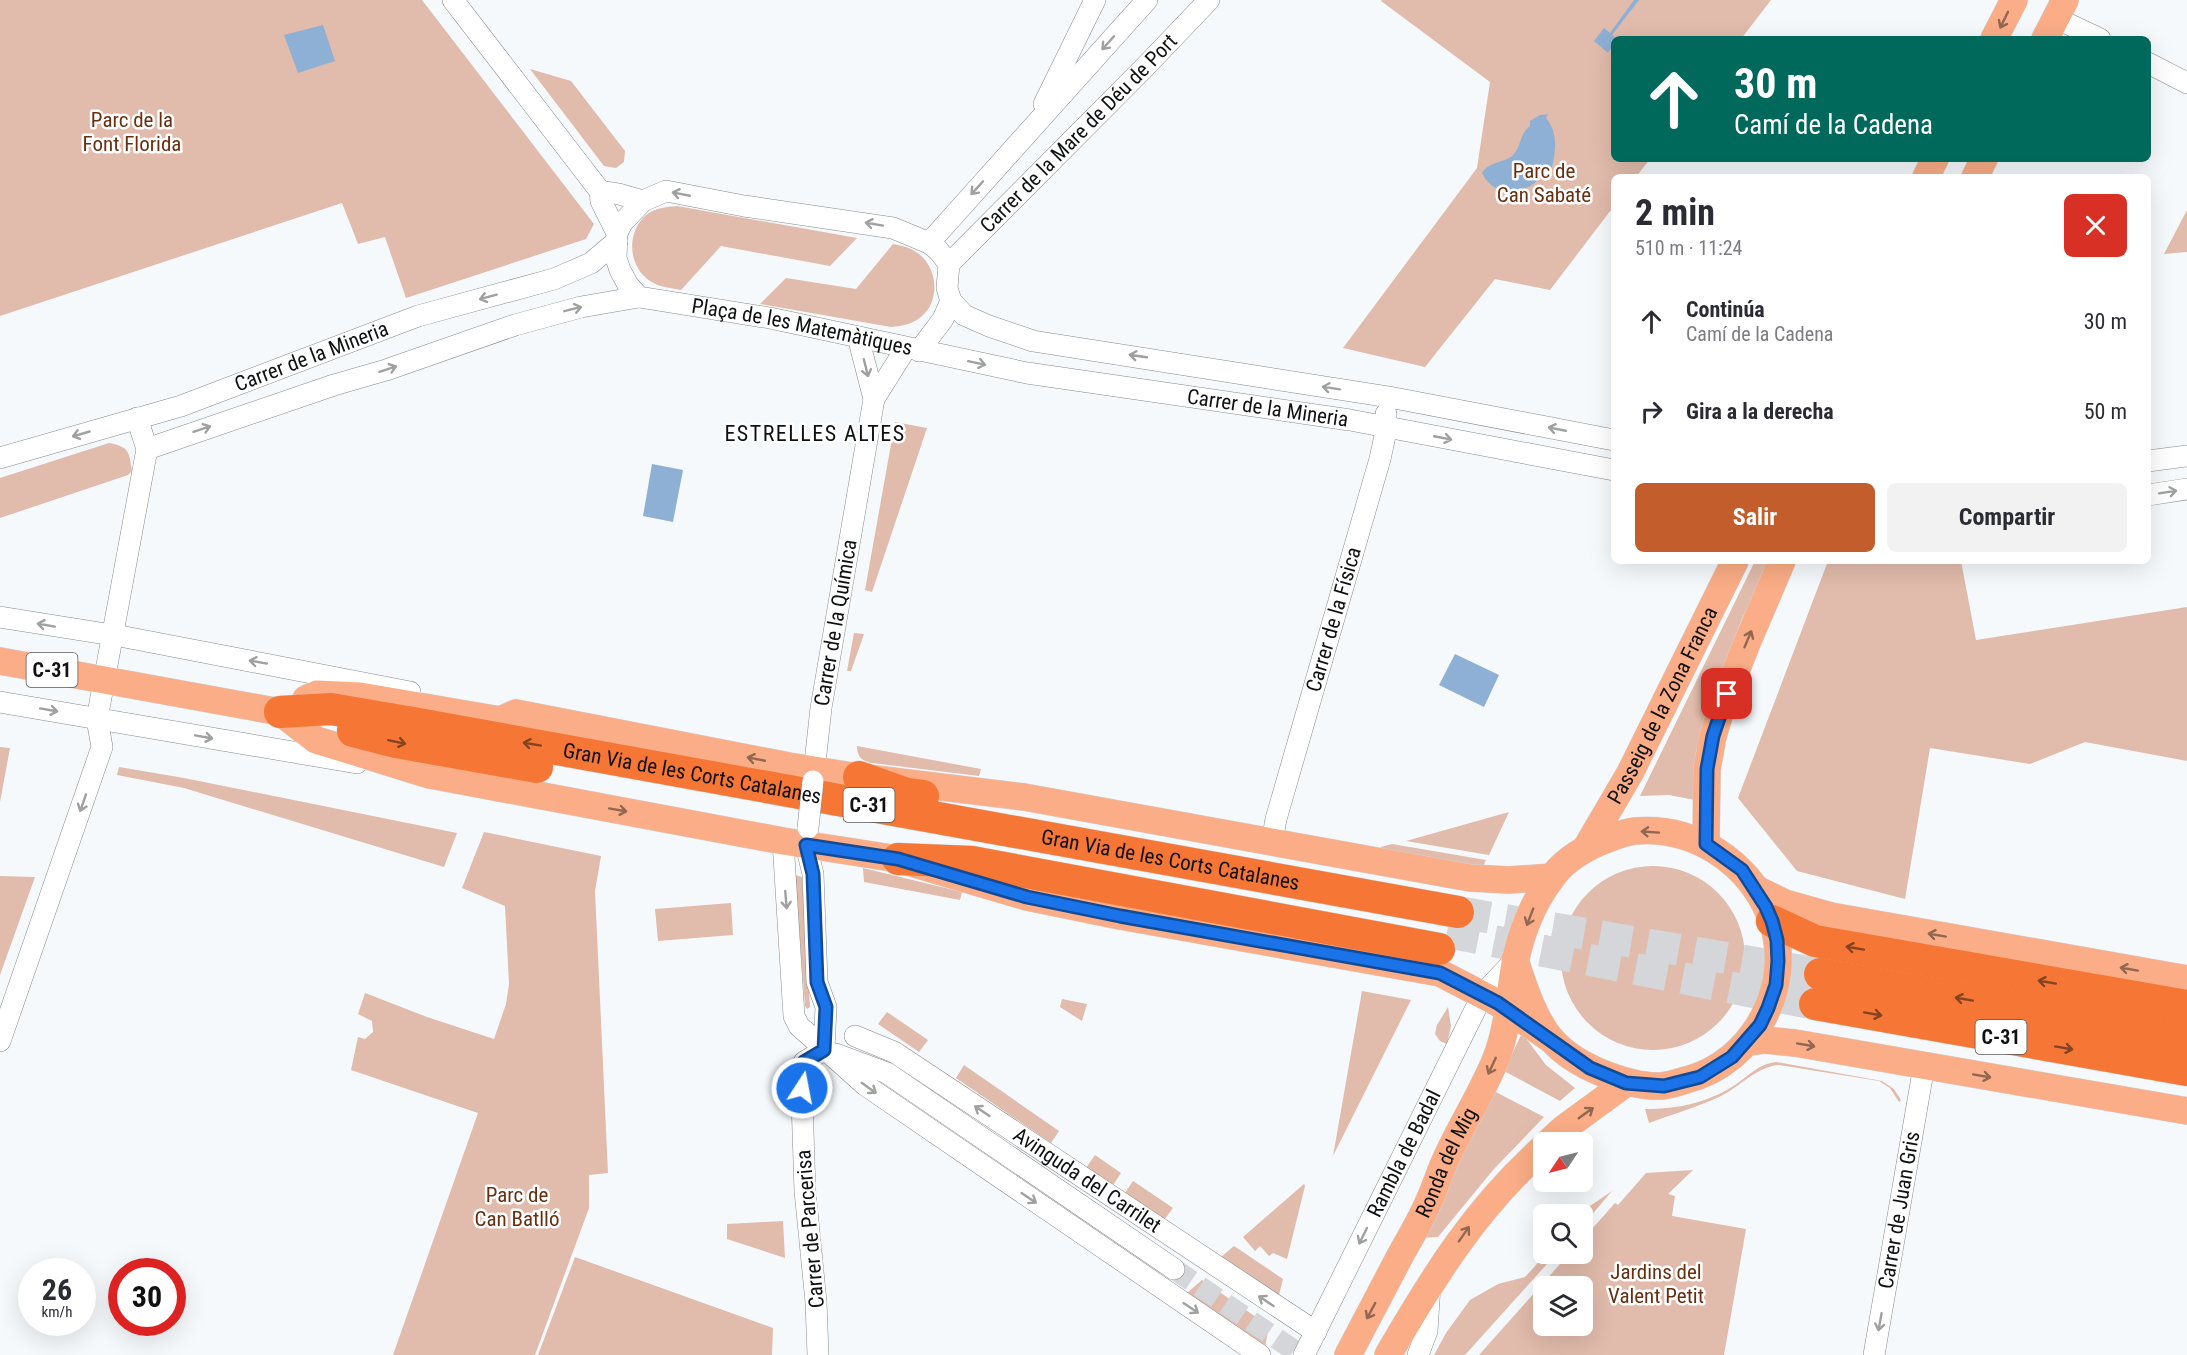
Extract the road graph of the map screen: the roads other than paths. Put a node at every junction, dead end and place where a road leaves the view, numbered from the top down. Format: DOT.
graph roads {
  1 [pos="453,0"];
  2 [pos="1095,0"];
  3 [pos="1147,0"];
  4 [pos="1209,0"];
  5 [pos="2014,0"];
  6 [pos="2056,19"];
  7 [pos="1996,36"];
  8 [pos="2093,36"];
  9 [pos="2151,65"];
  10 [pos="2187,83"];
  11 [pos="1034,126"];
  12 [pos="600,191"];
  13 [pos="643,201"];
  14 [pos="617,237"];
  15 [pos="929,243"];
  16 [pos="949,264"];
  17 [pos="639,297"];
  18 [pos="951,301"];
  19 [pos="858,337"];
  20 [pos="913,349"];
  21 [pos="1389,397"];
  22 [pos="874,399"];
  23 [pos="137,418"];
  24 [pos="1386,428"];
  25 [pos="1611,439"];
  26 [pos="147,449"];
  27 [pos="2187,456"];
  28 [pos="0,458"];
  29 [pos="2151,461"];
  30 [pos="1611,469"];
  31 [pos="2187,489"];
  32 [pos="2151,495"];
  33 [pos="1734,564"];
  34 [pos="1781,564"];
  35 [pos="0,617"];
  36 [pos="111,635"];
  37 [pos="0,661"];
  38 [pos="103,679"];
  39 [pos="0,702"];
  40 [pos="280,712"];
  41 [pos="516,713"];
  42 [pos="97,718"];
  43 [pos="430,775"];
  44 [pos="813,775"];
  45 [pos="859,777"];
  46 [pos="799,838"];
  47 [pos="1272,842"];
  48 [pos="1706,844"];
  49 [pos="1586,848"];
  50 [pos="898,859"];
  51 [pos="1552,877"];
  52 [pos="1755,889"];
  53 [pos="1772,921"];
  54 [pos="1453,922"];
  55 [pos="1515,960"];
  56 [pos="2187,979"];
  57 [pos="1483,994"];
  58 [pos="7,1000"];
  59 [pos="2187,1006"];
  60 [pos="826,1007"];
  61 [pos="1509,1010"];
  62 [pos="855,1036"];
  63 [pos="2187,1038"];
  64 [pos="1552,1040"];
  65 [pos="0,1041"];
  66 [pos="1748,1042"];
  67 [pos="817,1043"];
  68 [pos="1924,1066"];
  69 [pos="2187,1070"];
  70 [pos="888,1073"];
  71 [pos="1626,1083"];
  72 [pos="2187,1111"];
  73 [pos="1561,1132"];
  74 [pos="1533,1156"];
  75 [pos="1174,1269"];
  76 [pos="1430,1282"];
  77 [pos="1316,1332"];
  78 [pos="819,1355"];
  79 [pos="1260,1355"];
  80 [pos="1304,1355"];
  81 [pos="1348,1355"];
  82 [pos="1388,1355"];
  83 [pos="1418,1355"];
  84 [pos="1874,1355"];
  1 -- 12 [label="street"];
  2 -- 11 [label="street, Carrer de la Mare de Déu de Port"];
  3 -- 11 [label="street, Carrer de la Mare de Déu de Port, one-way"];
  4 -- 16 [label="street, Carrer de la Mare de Déu de Port"];
  5 -- 7 [label="main road, one-way"];
  6 -- 8 [label="street"];
  9 -- 10 [label="street"];
  11 -- 15 [label="street, Carrer de la Mare de Déu de Port, one-way"];
  12 -- 13 [label="street"];
  12 -- 14 [label="street"];
  13 -- 14 [label="street"];
  15 -- 13 [label="street, one-way"];
  14 -- 17 [label="street"];
  14 -- 23 [label="street, Carrer de la Mineria, one-way"];
  15 -- 16 [label="street"];
  16 -- 18 [label="street"];
  17 -- 19 [label="street, Plaça de les Matemàtiques"];
  26 -- 17 [label="street, Carrer de la Mineria, one-way"];
  18 -- 20 [label="street, Plaça de les Matemàtiques"];
  21 -- 18 [label="street, Carrer de la Mineria, one-way"];
  19 -- 20 [label="street, Plaça de les Matemàtiques"];
  19 -- 22 [label="street, Carrer de la Química, one-way"];
  20 -- 22 [label="street, Carrer de la Química"];
  20 -- 24 [label="street, Carrer de la Mineria, one-way"];
  21 -- 24 [label="street, Carrer de la Física"];
  25 -- 21 [label="street, Carrer de la Mineria, one-way"];
  22 -- 44 [label="street, Carrer de la Química"];
  23 -- 26 [label="street"];
  23 -- 28 [label="street, Carrer de la Mineria, one-way"];
  24 -- 30 [label="street, Carrer de la Mineria, one-way"];
  24 -- 47 [label="street, Carrer de la Física"];
  26 -- 36 [label="street"];
  27 -- 29 [label="street"];
  32 -- 31 [label="street, one-way"];
  33 -- 49 [label="main road, Passeig de la Zona Franca"];
  48 -- 34 [label="main road, one-way"];
  36 -- 35 [label="street, one-way"];
  36 -- 38 [label="street"];
  41 -- 36 [label="street, one-way"];
  37 -- 38 [label="main road, Gran Via de les Corts Catalanes / C-31"];
  38 -- 40 [label="main road, Gran Via de les Corts Catalanes / C-31"];
  38 -- 42 [label="street"];
  39 -- 42 [label="street, one-way"];
  40 -- 41 [label="main road"];
  40 -- 43 [label="main road"];
  40 -- 54 [label="highway, Gran Via de les Corts Catalanes / C-31"];
  44 -- 41 [label="main road, one-way"];
  42 -- 43 [label="street, one-way"];
  42 -- 58 [label="street, one-way"];
  43 -- 46 [label="main road, one-way"];
  44 -- 45 [label="main road"];
  44 -- 46 [label="street, Carrer de la Química, bridge"];
  45 -- 47 [label="main road"];
  45 -- 54 [label="highway"];
  46 -- 50 [label="main road"];
  46 -- 60 [label="street"];
  46 -- 67 [label="street, one-way"];
  47 -- 51 [label="main road"];
  48 -- 49 [label="main road, one-way"];
  48 -- 52 [label="main road"];
  49 -- 51 [label="main road, Ronda del Mig"];
  50 -- 54 [label="highway"];
  50 -- 57 [label="main road"];
  51 -- 55 [label="main road, Ronda del Mig, one-way"];
  52 -- 53 [label="main road"];
  56 -- 52 [label="main road, one-way"];
  59 -- 53 [label="highway, one-way"];
  53 -- 66 [label="main road"];
  55 -- 57 [label="street, Rambla de Badal"];
  55 -- 61 [label="main road, Ronda del Mig"];
  55 -- 64 [label="main road"];
  57 -- 61 [label="main road"];
  57 -- 77 [label="street, Rambla de Badal, one-way"];
  58 -- 65 [label="street"];
  60 -- 62 [label="street, Avinguda del Carrilet"];
  60 -- 67 [label="street"];
  61 -- 64 [label="main road"];
  61 -- 81 [label="main road, Ronda del Mig, one-way"];
  62 -- 70 [label="street, Avinguda del Carrilet"];
  77 -- 62 [label="street, Avinguda del Carrilet, one-way"];
  63 -- 69 [label="highway, C-31, one-way"];
  64 -- 71 [label="main road"];
  66 -- 68 [label="main road, one-way"];
  66 -- 71 [label="main road"];
  67 -- 70 [label="street, Avinguda del Carrilet"];
  67 -- 78 [label="street, Carrer de Parcerisa"];
  67 -- 79 [label="street, one-way"];
  68 -- 72 [label="main road, one-way"];
  68 -- 84 [label="street, Carrer de Juan Gris, one-way"];
  70 -- 75 [label="street, Avinguda del Carrilet"];
  73 -- 71 [label="main road, one-way"];
  76 -- 74 [label="main road, one-way"];
  76 -- 82 [label="main road"];
  76 -- 83 [label="street"];
  77 -- 80 [label="street, Rambla de Badal"];
}
